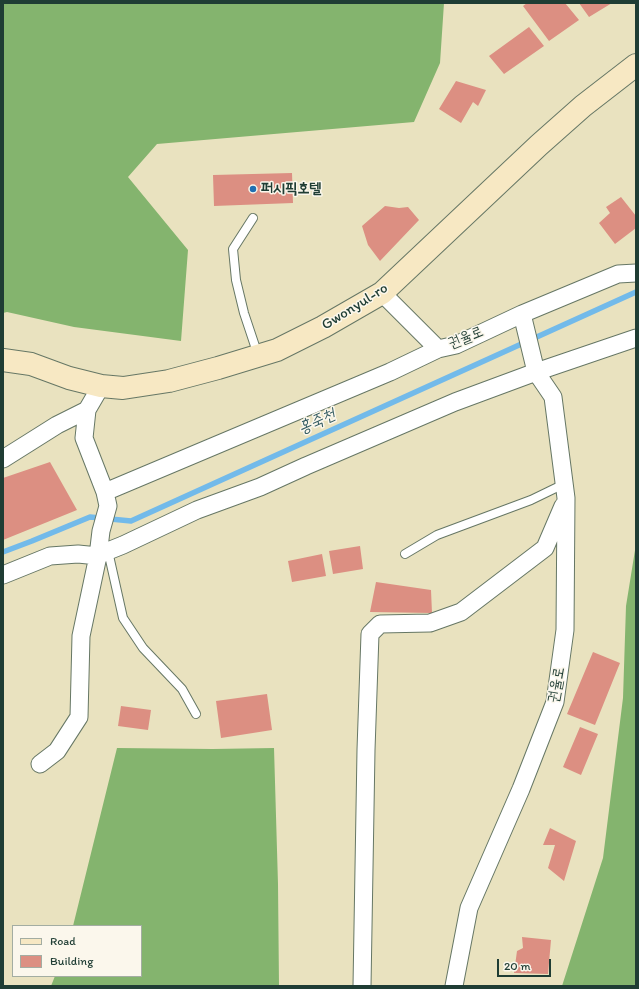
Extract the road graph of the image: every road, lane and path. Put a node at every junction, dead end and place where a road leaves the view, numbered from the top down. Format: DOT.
graph roads {
  1 [pos="636,65"];
  2 [pos="253,218"];
  3 [pos="636,273"];
  4 [pos="382,293"];
  5 [pos="522,314"];
  6 [pos="636,338"];
  7 [pos="438,349"];
  8 [pos="258,356"];
  9 [pos="3,360"];
  10 [pos="536,372"];
  11 [pos="101,386"];
  12 [pos="87,410"];
  13 [pos="3,459"];
  14 [pos="565,491"];
  15 [pos="107,499"];
  16 [pos="103,553"];
  17 [pos="405,554"];
  18 [pos="3,575"];
  19 [pos="196,714"];
  20 [pos="40,764"];
  21 [pos="362,986"];
  22 [pos="454,986"];
  1 -- 4 [label="main road, Gwonyul-ro"];
  2 -- 8 [label="lane"];
  3 -- 5 [label="street, 권율로"];
  4 -- 7 [label="street, 권율로"];
  4 -- 8 [label="main road, Gwonyul-ro"];
  5 -- 7 [label="street, 권율로"];
  5 -- 10 [label="street"];
  6 -- 10 [label="street"];
  7 -- 15 [label="street"];
  8 -- 11 [label="main road, Gwonyul-ro"];
  9 -- 11 [label="main road, Gwonyul-ro"];
  10 -- 14 [label="street, 권율로"];
  10 -- 16 [label="street"];
  11 -- 12 [label="street"];
  12 -- 13 [label="street"];
  12 -- 15 [label="street"];
  14 -- 17 [label="lane"];
  14 -- 21 [label="street"];
  14 -- 22 [label="street, 권율로"];
  15 -- 16 [label="street"];
  16 -- 18 [label="street"];
  16 -- 19 [label="lane"];
  16 -- 20 [label="street"];
}
